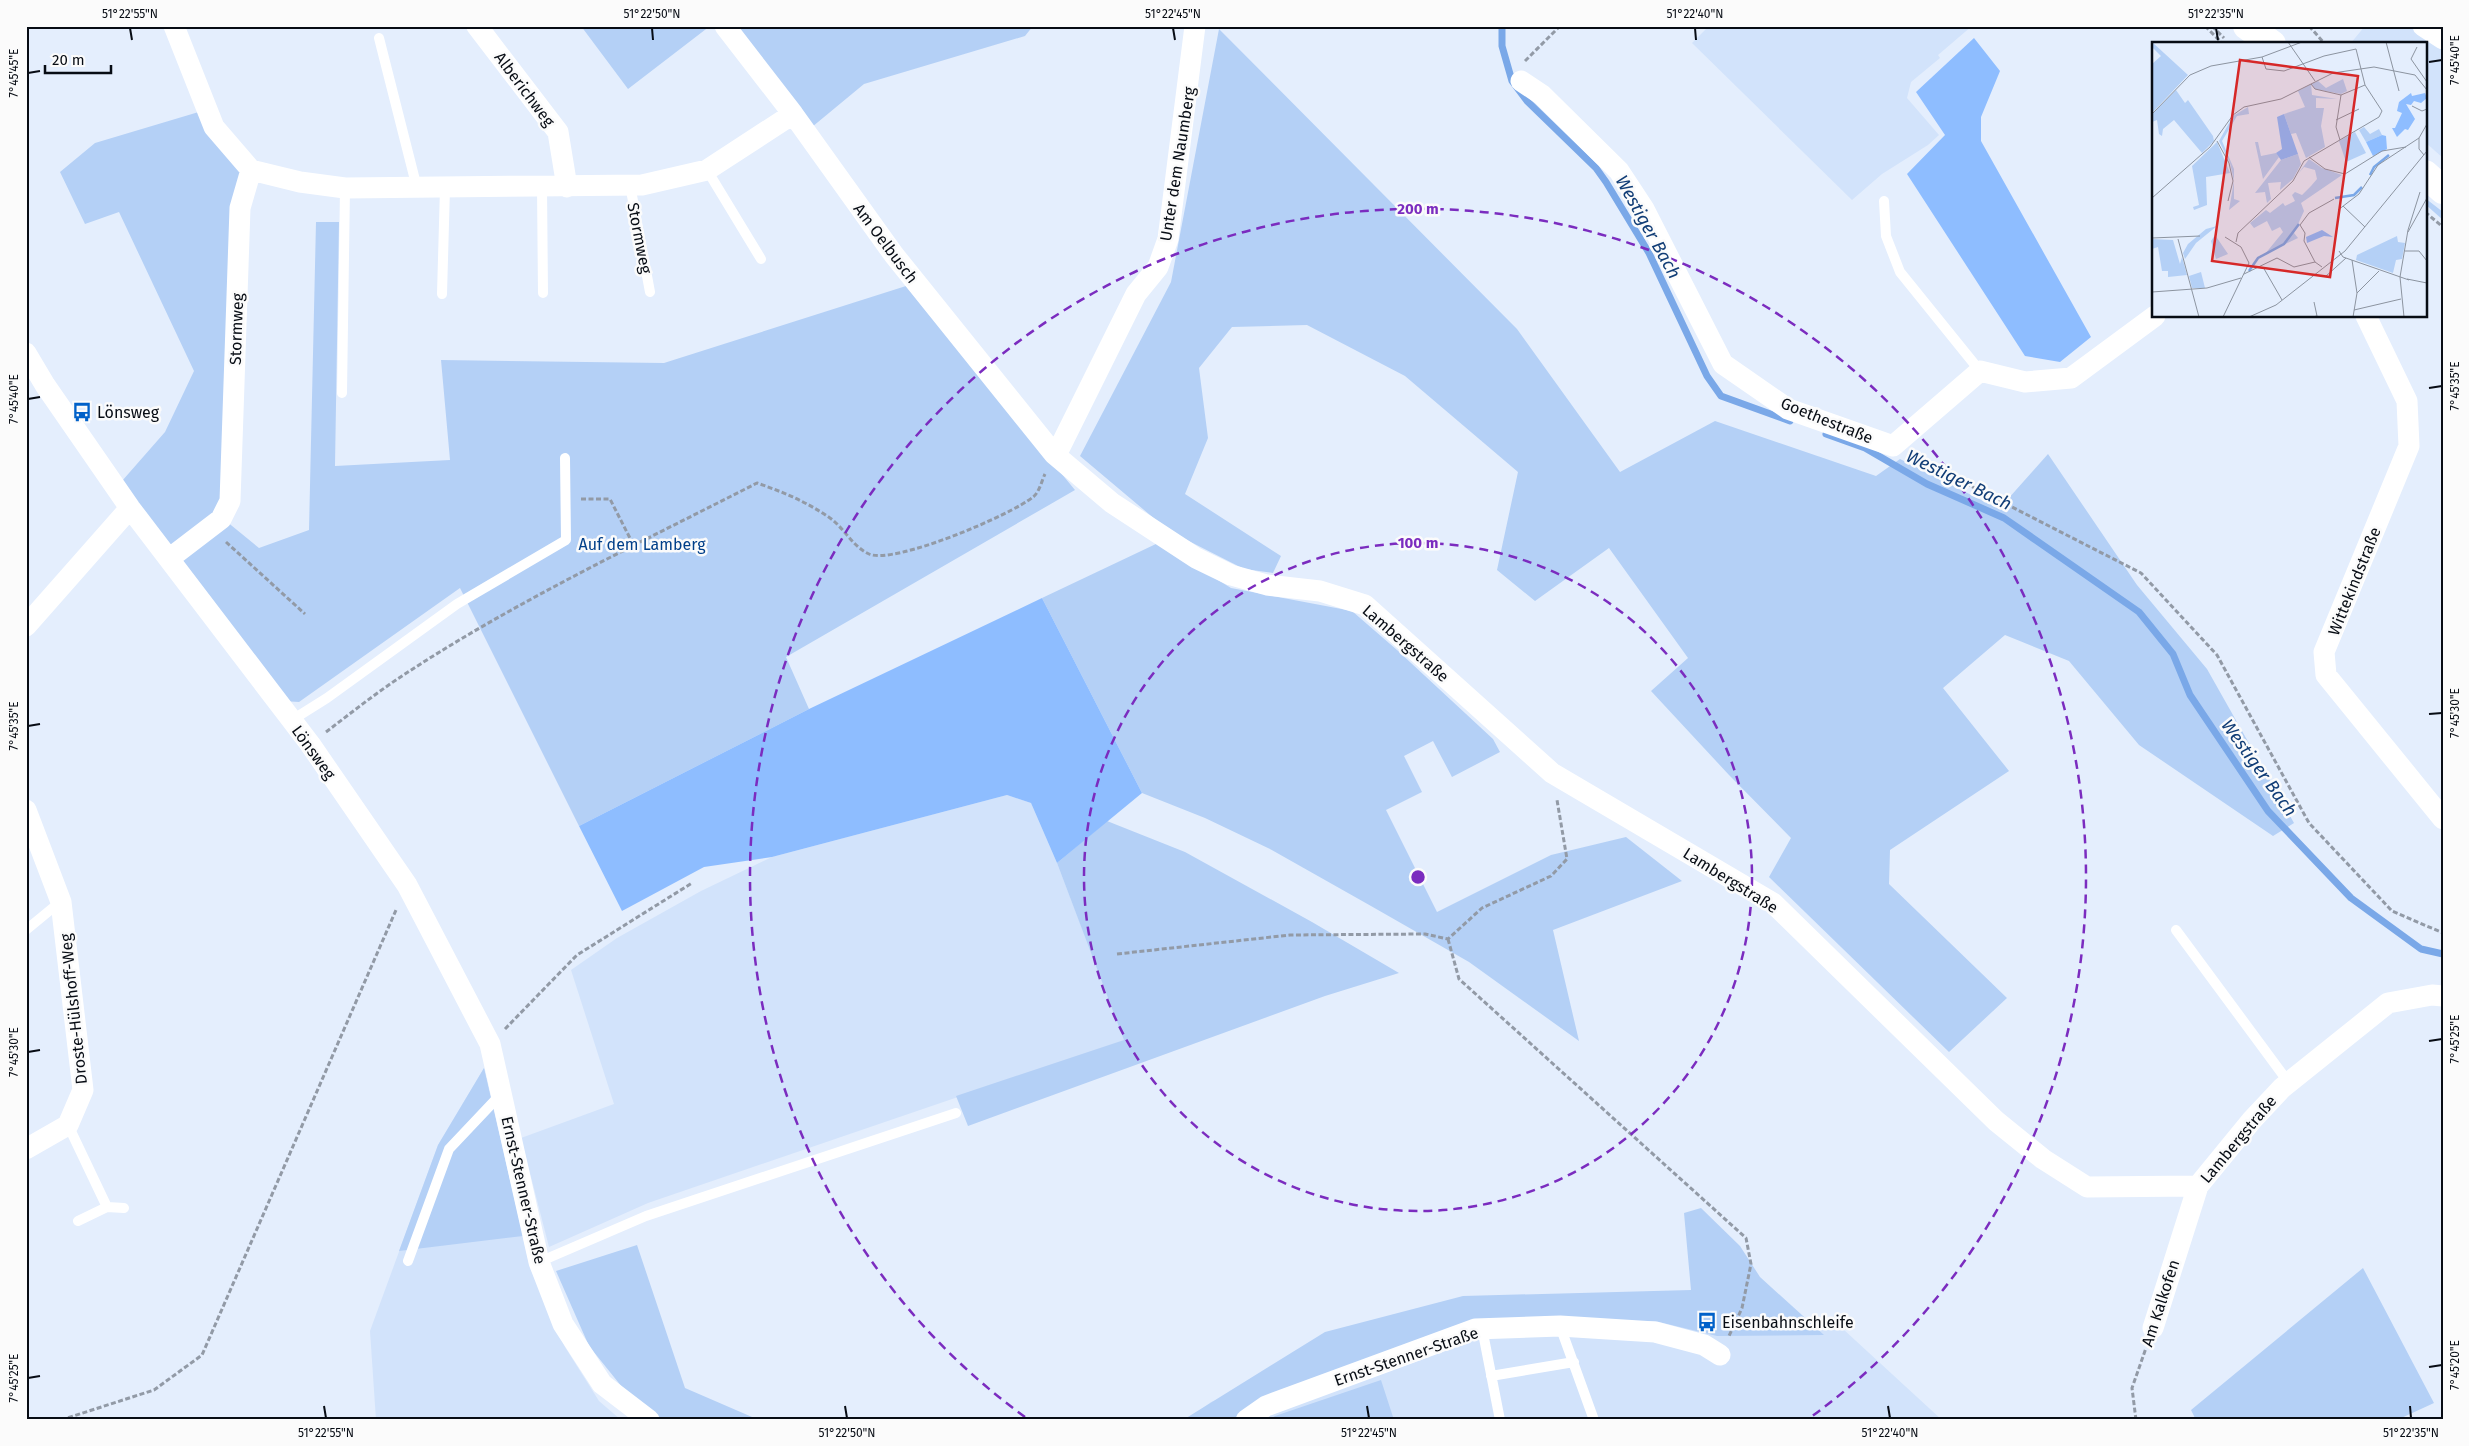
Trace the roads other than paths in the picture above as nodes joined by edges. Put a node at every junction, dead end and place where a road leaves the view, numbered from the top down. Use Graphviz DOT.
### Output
graph roads {
  1 [pos="174,26"];
  2 [pos="477,26"];
  3 [pos="725,26"];
  4 [pos="1195,26"];
  5 [pos="2247,26"];
  6 [pos="2280,26"];
  7 [pos="2423,26"];
  8 [pos="379,38"];
  9 [pos="2443,39"];
  10 [pos="2269,42"];
  11 [pos="2292,42"];
  12 [pos="1521,80"];
  13 [pos="793,114"];
  14 [pos="251,170"];
  15 [pos="707,170"];
  16 [pos="2426,175"];
  17 [pos="630,185"];
  18 [pos="542,187"];
  19 [pos="567,187"];
  20 [pos="345,188"];
  21 [pos="417,188"];
  22 [pos="445,188"];
  23 [pos="2443,190"];
  24 [pos="1884,201"];
  25 [pos="760,259"];
  26 [pos="650,292"];
  27 [pos="543,293"];
  28 [pos="442,294"];
  29 [pos="2152,318"];
  30 [pos="2367,318"];
  31 [pos="26,353"];
  32 [pos="1980,371"];
  33 [pos="342,393"];
  34 [pos="1054,454"];
  35 [pos="565,458"];
  36 [pos="130,508"];
  37 [pos="170,558"];
  38 [pos="26,626"];
  39 [pos="292,720"];
  40 [pos="26,810"];
  41 [pos="2443,819"];
  42 [pos="61,902"];
  43 [pos="26,930"];
  44 [pos="2176,930"];
  45 [pos="2443,996"];
  46 [pos="490,1044"];
  47 [pos="2289,1083"];
  48 [pos="502,1092"];
  49 [pos="956,1113"];
  50 [pos="68,1125"];
  51 [pos="26,1149"];
  52 [pos="2198,1186"];
  53 [pos="107,1207"];
  54 [pos="124,1208"];
  55 [pos="78,1221"];
  56 [pos="408,1261"];
  57 [pos="539,1262"];
  58 [pos="1560,1326"];
  59 [pos="1482,1328"];
  60 [pos="2153,1328"];
  61 [pos="1720,1355"];
  62 [pos="1574,1362"];
  63 [pos="1491,1376"];
  64 [pos="649,1420"];
  65 [pos="1246,1420"];
  66 [pos="1500,1420"];
  67 [pos="1594,1420"];
  1 -- 14 [label="street"];
  2 -- 19 [label="street, Alberichweg"];
  3 -- 13 [label="street, Am Oelbusch"];
  4 -- 34 [label="street, Unter dem Naumberg"];
  5 -- 10 [label="main road"];
  6 -- 11 [label="main road"];
  7 -- 9 [label="street"];
  8 -- 21 [label="lane"];
  12 -- 32 [label="street, Goethestraße"];
  13 -- 15 [label="street, Stormweg"];
  13 -- 34 [label="street, Am Oelbusch"];
  14 -- 20 [label="street, Stormweg"];
  14 -- 37 [label="street, Stormweg"];
  15 -- 17 [label="street, Stormweg"];
  15 -- 25 [label="lane"];
  16 -- 23 [label="main road"];
  17 -- 19 [label="street, Stormweg"];
  17 -- 26 [label="lane, Stormweg"];
  18 -- 19 [label="street, Stormweg"];
  18 -- 22 [label="street, Stormweg"];
  18 -- 27 [label="lane"];
  20 -- 21 [label="street, Stormweg"];
  20 -- 33 [label="lane"];
  21 -- 22 [label="street, Stormweg"];
  22 -- 28 [label="lane"];
  24 -- 32 [label="lane"];
  29 -- 32 [label="street"];
  30 -- 41 [label="street, Wittekindstraße"];
  31 -- 36 [label="street, Lönsweg"];
  34 -- 52 [label="street, Lambergstraße"];
  35 -- 39 [label="lane"];
  36 -- 37 [label="street, Lönsweg"];
  36 -- 38 [label="street"];
  37 -- 39 [label="street, Lönsweg"];
  39 -- 46 [label="street, Lönsweg"];
  40 -- 42 [label="street, Droste-Hülshoff-Weg"];
  42 -- 43 [label="lane, Droste-Hülshoff-Weg"];
  42 -- 50 [label="street, Droste-Hülshoff-Weg"];
  44 -- 47 [label="lane"];
  45 -- 47 [label="street, Lambergstraße"];
  46 -- 48 [label="street, Ernst-Stenner-Straße"];
  47 -- 52 [label="street, Lambergstraße"];
  48 -- 56 [label="lane"];
  48 -- 57 [label="street, Ernst-Stenner-Straße"];
  49 -- 57 [label="lane"];
  50 -- 51 [label="street"];
  50 -- 53 [label="lane"];
  52 -- 60 [label="street, Am Kalkofen"];
  53 -- 54 [label="lane"];
  53 -- 55 [label="lane"];
  57 -- 64 [label="street, Ernst-Stenner-Straße"];
  58 -- 59 [label="street, Ernst-Stenner-Straße"];
  58 -- 61 [label="street, Ernst-Stenner-Straße"];
  58 -- 62 [label="lane"];
  59 -- 63 [label="lane"];
  59 -- 65 [label="street, Ernst-Stenner-Straße"];
  62 -- 63 [label="lane"];
  62 -- 67 [label="lane"];
  63 -- 66 [label="lane"];
}
